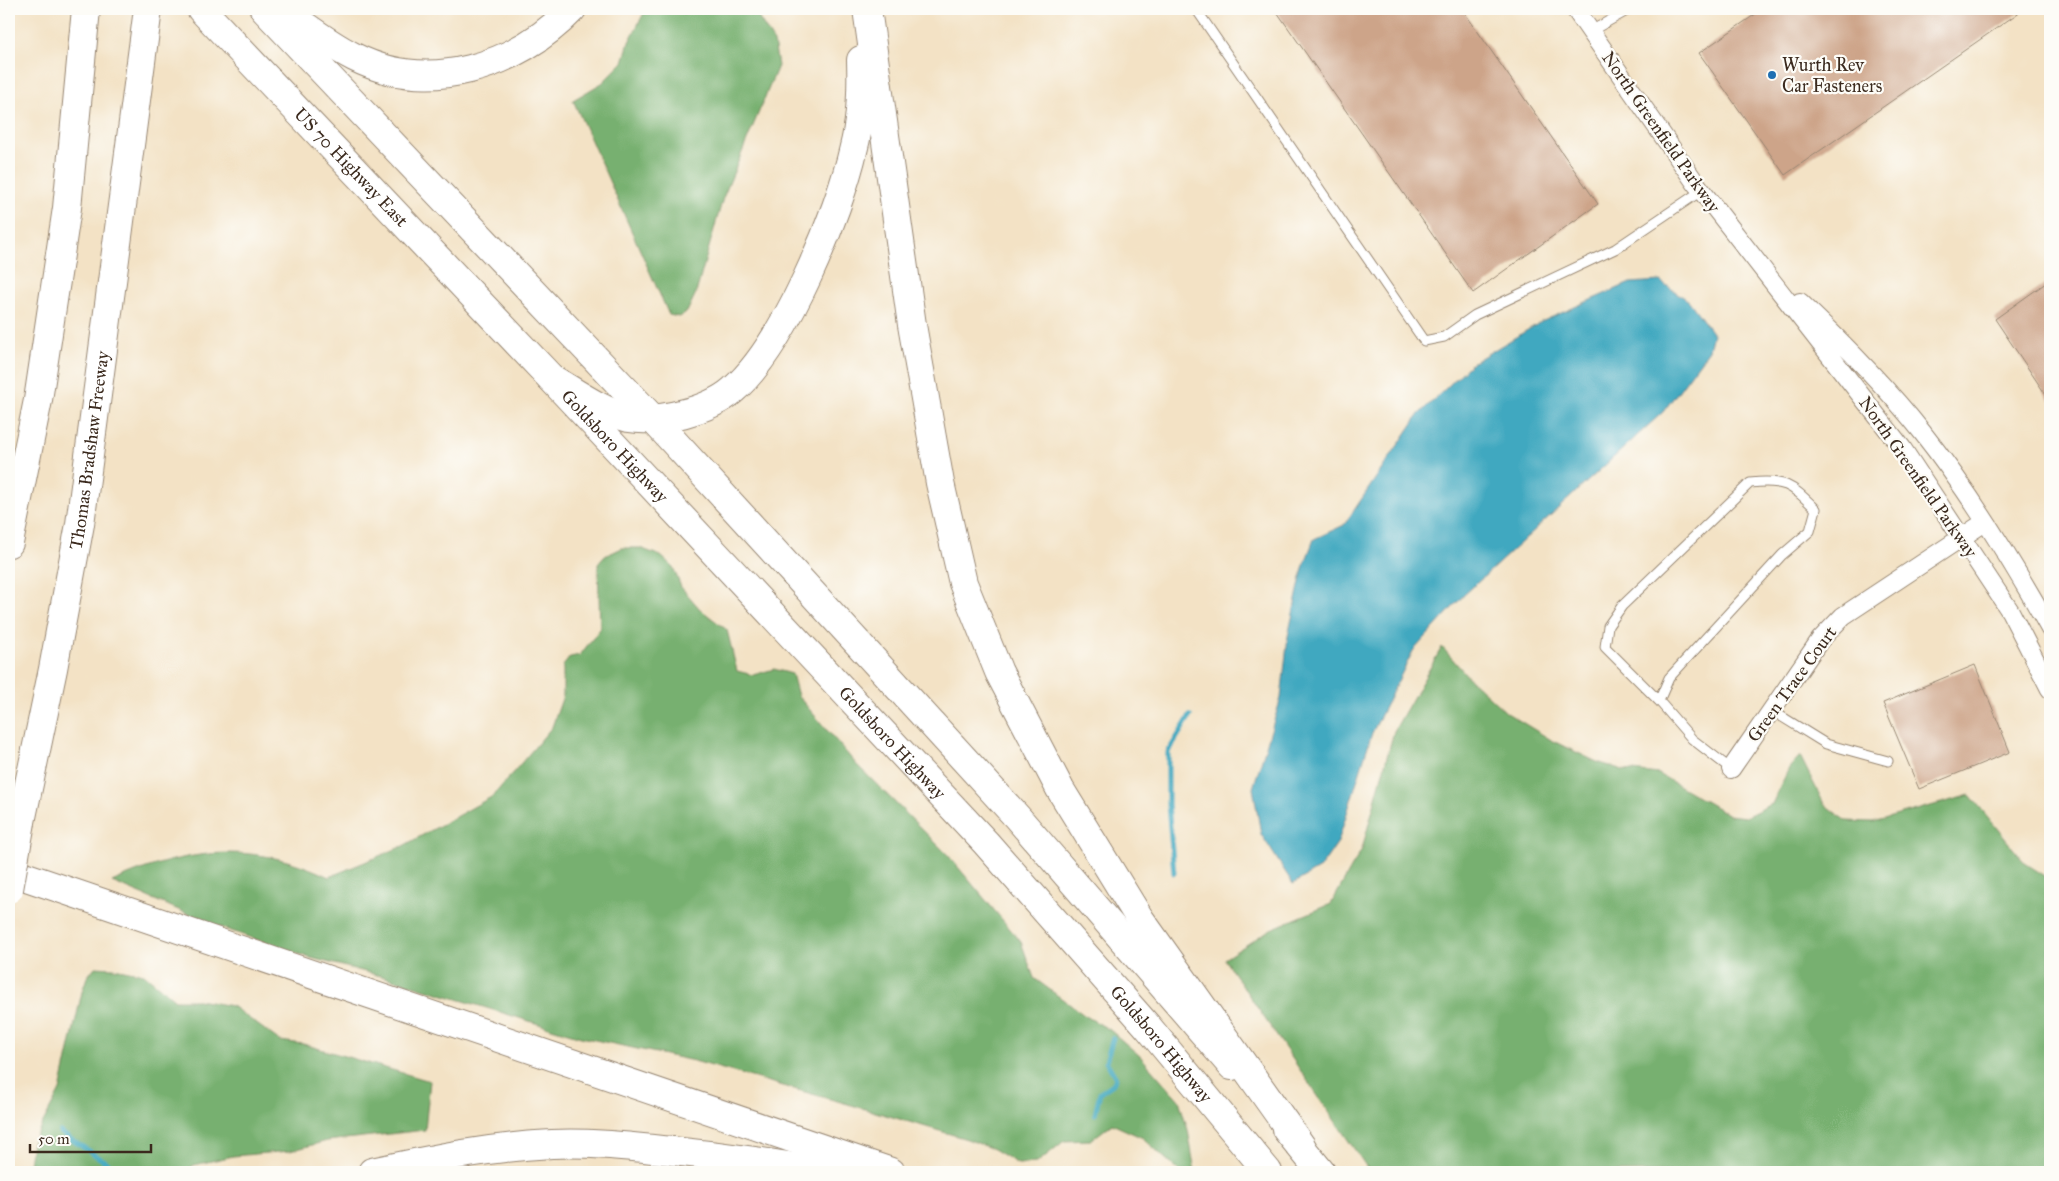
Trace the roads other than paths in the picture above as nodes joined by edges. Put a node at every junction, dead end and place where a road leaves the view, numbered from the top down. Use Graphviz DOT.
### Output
graph roads {
  1 [pos="86,9"];
  2 [pos="148,9"];
  3 [pos="201,9"];
  4 [pos="264,9"];
  5 [pos="281,9"];
  6 [pos="572,9"];
  7 [pos="859,9"];
  8 [pos="866,9"];
  9 [pos="1196,9"];
  10 [pos="1575,9"];
  11 [pos="1630,9"];
  12 [pos="1591,31"];
  13 [pos="1701,191"];
  14 [pos="1749,253"];
  15 [pos="551,378"];
  16 [pos="652,418"];
  17 [pos="1985,522"];
  18 [pos="1961,537"];
  19 [pos="9,543"];
  20 [pos="2050,629"];
  21 [pos="2050,689"];
  22 [pos="1659,701"];
  23 [pos="1772,710"];
  24 [pos="1888,761"];
  25 [pos="1731,769"];
  26 [pos="9,871"];
  27 [pos="9,889"];
  28 [pos="1302,1147"];
  29 [pos="372,1172"];
  30 [pos="823,1172"];
  31 [pos="891,1172"];
  32 [pos="1268,1172"];
  33 [pos="1321,1172"];
  1 -- 19 [label="main road"];
  2 -- 27 [label="main road, Thomas Bradshaw Freeway, bridge"];
  3 -- 15 [label="main road, Goldsboro Highway"];
  4 -- 16 [label="main road"];
  5 -- 6 [label="main road"];
  7 -- 16 [label="main road"];
  8 -- 28 [label="main road"];
  9 -- 13 [label="lane"];
  10 -- 12 [label="street, North Greenfield Parkway"];
  11 -- 12 [label="lane"];
  12 -- 13 [label="street, North Greenfield Parkway"];
  13 -- 14 [label="street, North Greenfield Parkway"];
  14 -- 17 [label="street, North Greenfield Parkway"];
  14 -- 18 [label="street, North Greenfield Parkway"];
  15 -- 16 [label="main road"];
  15 -- 32 [label="main road, Goldsboro Highway"];
  16 -- 28 [label="main road"];
  17 -- 18 [label="street, Green Trace Court"];
  17 -- 20 [label="street, North Greenfield Parkway"];
  18 -- 21 [label="street, North Greenfield Parkway"];
  18 -- 23 [label="street, Green Trace Court"];
  22 -- 22 [label="lane"];
  22 -- 25 [label="lane"];
  23 -- 24 [label="lane"];
  23 -- 25 [label="street, Green Trace Court"];
  26 -- 31 [label="main road"];
  28 -- 33 [label="main road"];
  29 -- 30 [label="main road"];
}
